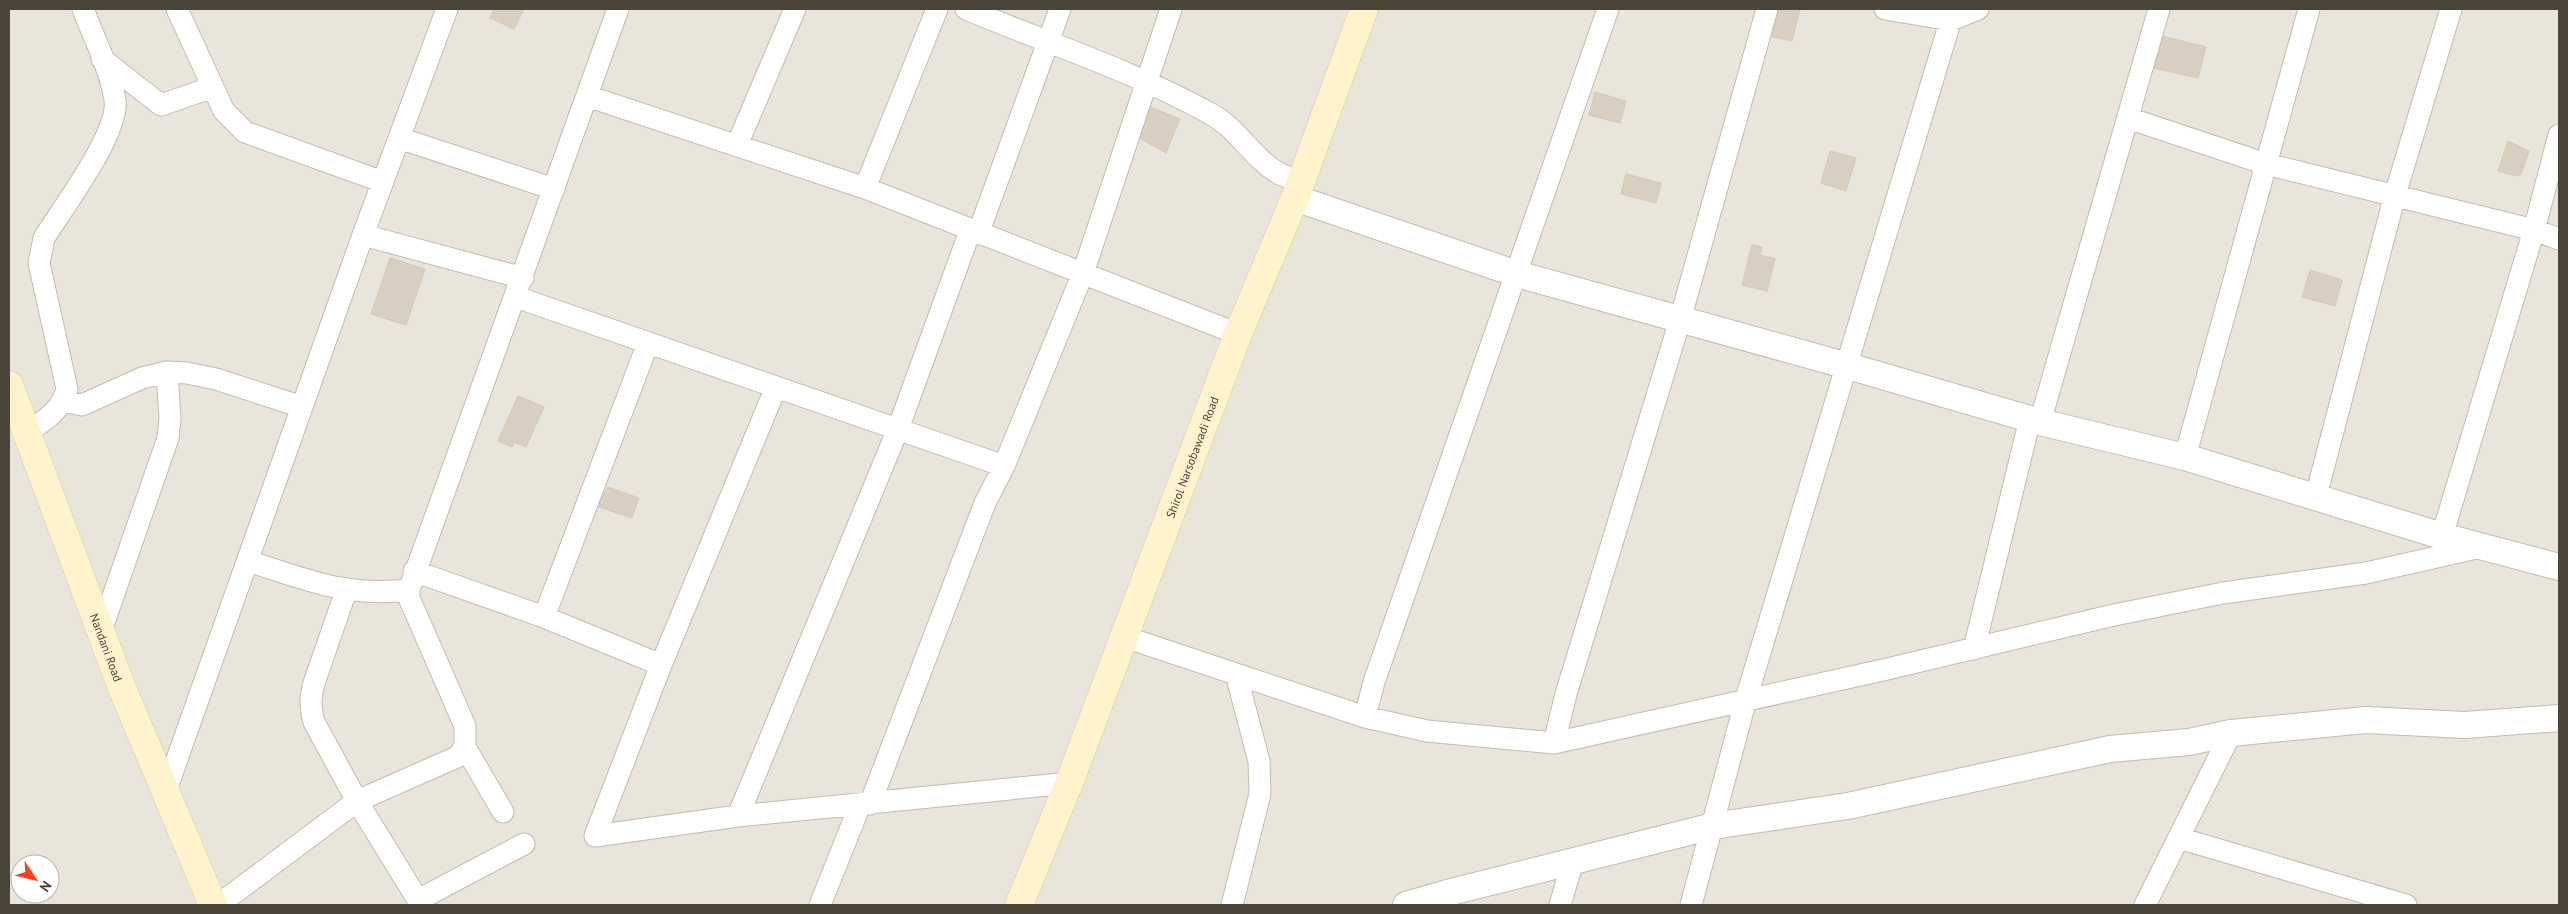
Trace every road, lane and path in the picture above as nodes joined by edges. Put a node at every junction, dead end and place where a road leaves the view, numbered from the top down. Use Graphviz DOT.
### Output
graph roads {
  1 [pos="83,9"];
  2 [pos="177,9"];
  3 [pos="447,9"];
  4 [pos="618,9"];
  5 [pos="795,9"];
  6 [pos="938,9"];
  7 [pos="966,9"];
  8 [pos="1060,9"];
  9 [pos="1171,9"];
  10 [pos="1364,9"];
  11 [pos="1608,9"];
  12 [pos="1767,9"];
  13 [pos="1886,9"];
  14 [pos="1978,9"];
  15 [pos="2159,9"];
  16 [pos="2309,9"];
  17 [pos="2451,9"];
  18 [pos="1952,14"];
  19 [pos="1047,43"];
  20 [pos="102,58"];
  21 [pos="1146,82"];
  22 [pos="213,87"];
  23 [pos="587,96"];
  24 [pos="2128,118"];
  25 [pos="2559,135"];
  26 [pos="399,138"];
  27 [pos="737,144"];
  28 [pos="2266,164"];
  29 [pos="383,182"];
  30 [pos="865,188"];
  31 [pos="554,189"];
  32 [pos="1298,190"];
  33 [pos="2395,196"];
  34 [pos="2534,230"];
  35 [pos="974,233"];
  36 [pos="363,235"];
  37 [pos="2559,239"];
  38 [pos="1083,273"];
  39 [pos="1517,274"];
  40 [pos="519,287"];
  41 [pos="1680,320"];
  42 [pos="1238,334"];
  43 [pos="648,342"];
  44 [pos="1848,366"];
  45 [pos="167,372"];
  46 [pos="9,385"];
  47 [pos="776,387"];
  48 [pos="64,401"];
  49 [pos="302,407"];
  50 [pos="2035,421"];
  51 [pos="898,429"];
  52 [pos="27,433"];
  53 [pos="2185,457"];
  54 [pos="1004,466"];
  55 [pos="2316,496"];
  56 [pos="2442,536"];
  57 [pos="2481,546"];
  58 [pos="248,561"];
  59 [pos="2559,567"];
  60 [pos="411,581"];
  61 [pos="346,590"];
  62 [pos="544,617"];
  63 [pos="101,631"];
  64 [pos="1125,637"];
  65 [pos="1974,649"];
  66 [pos="661,665"];
  67 [pos="1236,674"];
  68 [pos="1746,699"];
  69 [pos="1365,718"];
  70 [pos="2559,718"];
  71 [pos="2231,733"];
  72 [pos="1554,742"];
  73 [pos="465,747"];
  74 [pos="1069,784"];
  75 [pos="165,793"];
  76 [pos="357,800"];
  77 [pos="865,804"];
  78 [pos="503,812"];
  79 [pos="738,816"];
  80 [pos="1713,826"];
  81 [pos="2179,838"];
  82 [pos="524,844"];
  83 [pos="1573,861"];
  84 [pos="420,902"];
  85 [pos="213,905"];
  86 [pos="218,905"];
  87 [pos="820,905"];
  88 [pos="1019,905"];
  89 [pos="1232,905"];
  90 [pos="1406,905"];
  91 [pos="1560,905"];
  92 [pos="1691,905"];
  93 [pos="2145,905"];
  94 [pos="2406,905"];
  1 -- 20 [label="street"];
  2 -- 22 [label="street"];
  3 -- 26 [label="street"];
  4 -- 23 [label="street"];
  5 -- 27 [label="street"];
  6 -- 30 [label="street"];
  7 -- 19 [label="street"];
  8 -- 19 [label="street"];
  9 -- 21 [label="street"];
  10 -- 32 [label="main road, Shirol Narsobawadi Road"];
  11 -- 39 [label="street"];
  12 -- 41 [label="street"];
  13 -- 18 [label="street"];
  14 -- 18 [label="street"];
  15 -- 24 [label="street"];
  16 -- 28 [label="street"];
  17 -- 33 [label="street"];
  18 -- 44 [label="street"];
  19 -- 21 [label="street"];
  19 -- 35 [label="street"];
  20 -- 22 [label="street"];
  20 -- 48 [label="street"];
  21 -- 32 [label="street"];
  21 -- 38 [label="street"];
  22 -- 29 [label="street"];
  23 -- 27 [label="street"];
  23 -- 31 [label="street"];
  24 -- 28 [label="street"];
  24 -- 50 [label="street"];
  25 -- 34 [label="street"];
  26 -- 29 [label="street"];
  26 -- 31 [label="street"];
  27 -- 30 [label="street"];
  28 -- 33 [label="street"];
  28 -- 53 [label="street"];
  29 -- 36 [label="street"];
  30 -- 35 [label="street"];
  31 -- 40 [label="street"];
  32 -- 39 [label="street"];
  32 -- 42 [label="main road, Shirol Narsobawadi Road"];
  33 -- 34 [label="street"];
  33 -- 55 [label="street"];
  34 -- 37 [label="street"];
  34 -- 56 [label="street"];
  35 -- 38 [label="street"];
  35 -- 51 [label="street"];
  36 -- 40 [label="street"];
  36 -- 49 [label="street"];
  38 -- 42 [label="street"];
  38 -- 54 [label="street"];
  39 -- 41 [label="street"];
  39 -- 69 [label="street"];
  40 -- 43 [label="street"];
  40 -- 60 [label="street"];
  41 -- 44 [label="street"];
  41 -- 72 [label="street"];
  42 -- 64 [label="main road, Shirol Narsobawadi Road"];
  43 -- 47 [label="street"];
  43 -- 62 [label="street"];
  44 -- 50 [label="street"];
  44 -- 68 [label="street"];
  45 -- 48 [label="street"];
  45 -- 49 [label="street"];
  45 -- 63 [label="street"];
  46 -- 52 [label="main road, Nandani Road"];
  47 -- 51 [label="street"];
  47 -- 66 [label="street"];
  48 -- 52 [label="street"];
  49 -- 58 [label="street"];
  50 -- 53 [label="street"];
  50 -- 65 [label="street"];
  51 -- 54 [label="street"];
  51 -- 79 [label="street"];
  52 -- 63 [label="main road, Nandani Road"];
  53 -- 55 [label="street"];
  54 -- 77 [label="street"];
  55 -- 56 [label="street"];
  56 -- 57 [label="street"];
  57 -- 59 [label="street"];
  57 -- 65 [label="street"];
  58 -- 61 [label="street"];
  58 -- 75 [label="street"];
  60 -- 61 [label="street"];
  60 -- 62 [label="street"];
  60 -- 73 [label="street"];
  61 -- 76 [label="street"];
  62 -- 66 [label="street"];
  63 -- 75 [label="main road, Nandani Road"];
  64 -- 67 [label="street"];
  64 -- 74 [label="main road, Shirol Narsobawadi Road"];
  65 -- 68 [label="street"];
  66 -- 79 [label="street"];
  67 -- 69 [label="street"];
  67 -- 89 [label="street"];
  68 -- 72 [label="street"];
  68 -- 80 [label="street"];
  69 -- 72 [label="street"];
  70 -- 71 [label="street"];
  71 -- 80 [label="street"];
  71 -- 81 [label="street"];
  73 -- 76 [label="street"];
  73 -- 78 [label="street"];
  74 -- 77 [label="street"];
  74 -- 88 [label="main road, Shirol Narsobawadi Road"];
  75 -- 85 [label="main road, Nandani Road"];
  76 -- 84 [label="street"];
  76 -- 86 [label="street"];
  77 -- 79 [label="street"];
  77 -- 87 [label="street"];
  80 -- 83 [label="street"];
  80 -- 92 [label="street"];
  81 -- 93 [label="street"];
  81 -- 94 [label="street"];
  82 -- 84 [label="street"];
  83 -- 90 [label="street"];
  83 -- 91 [label="street"];
}
